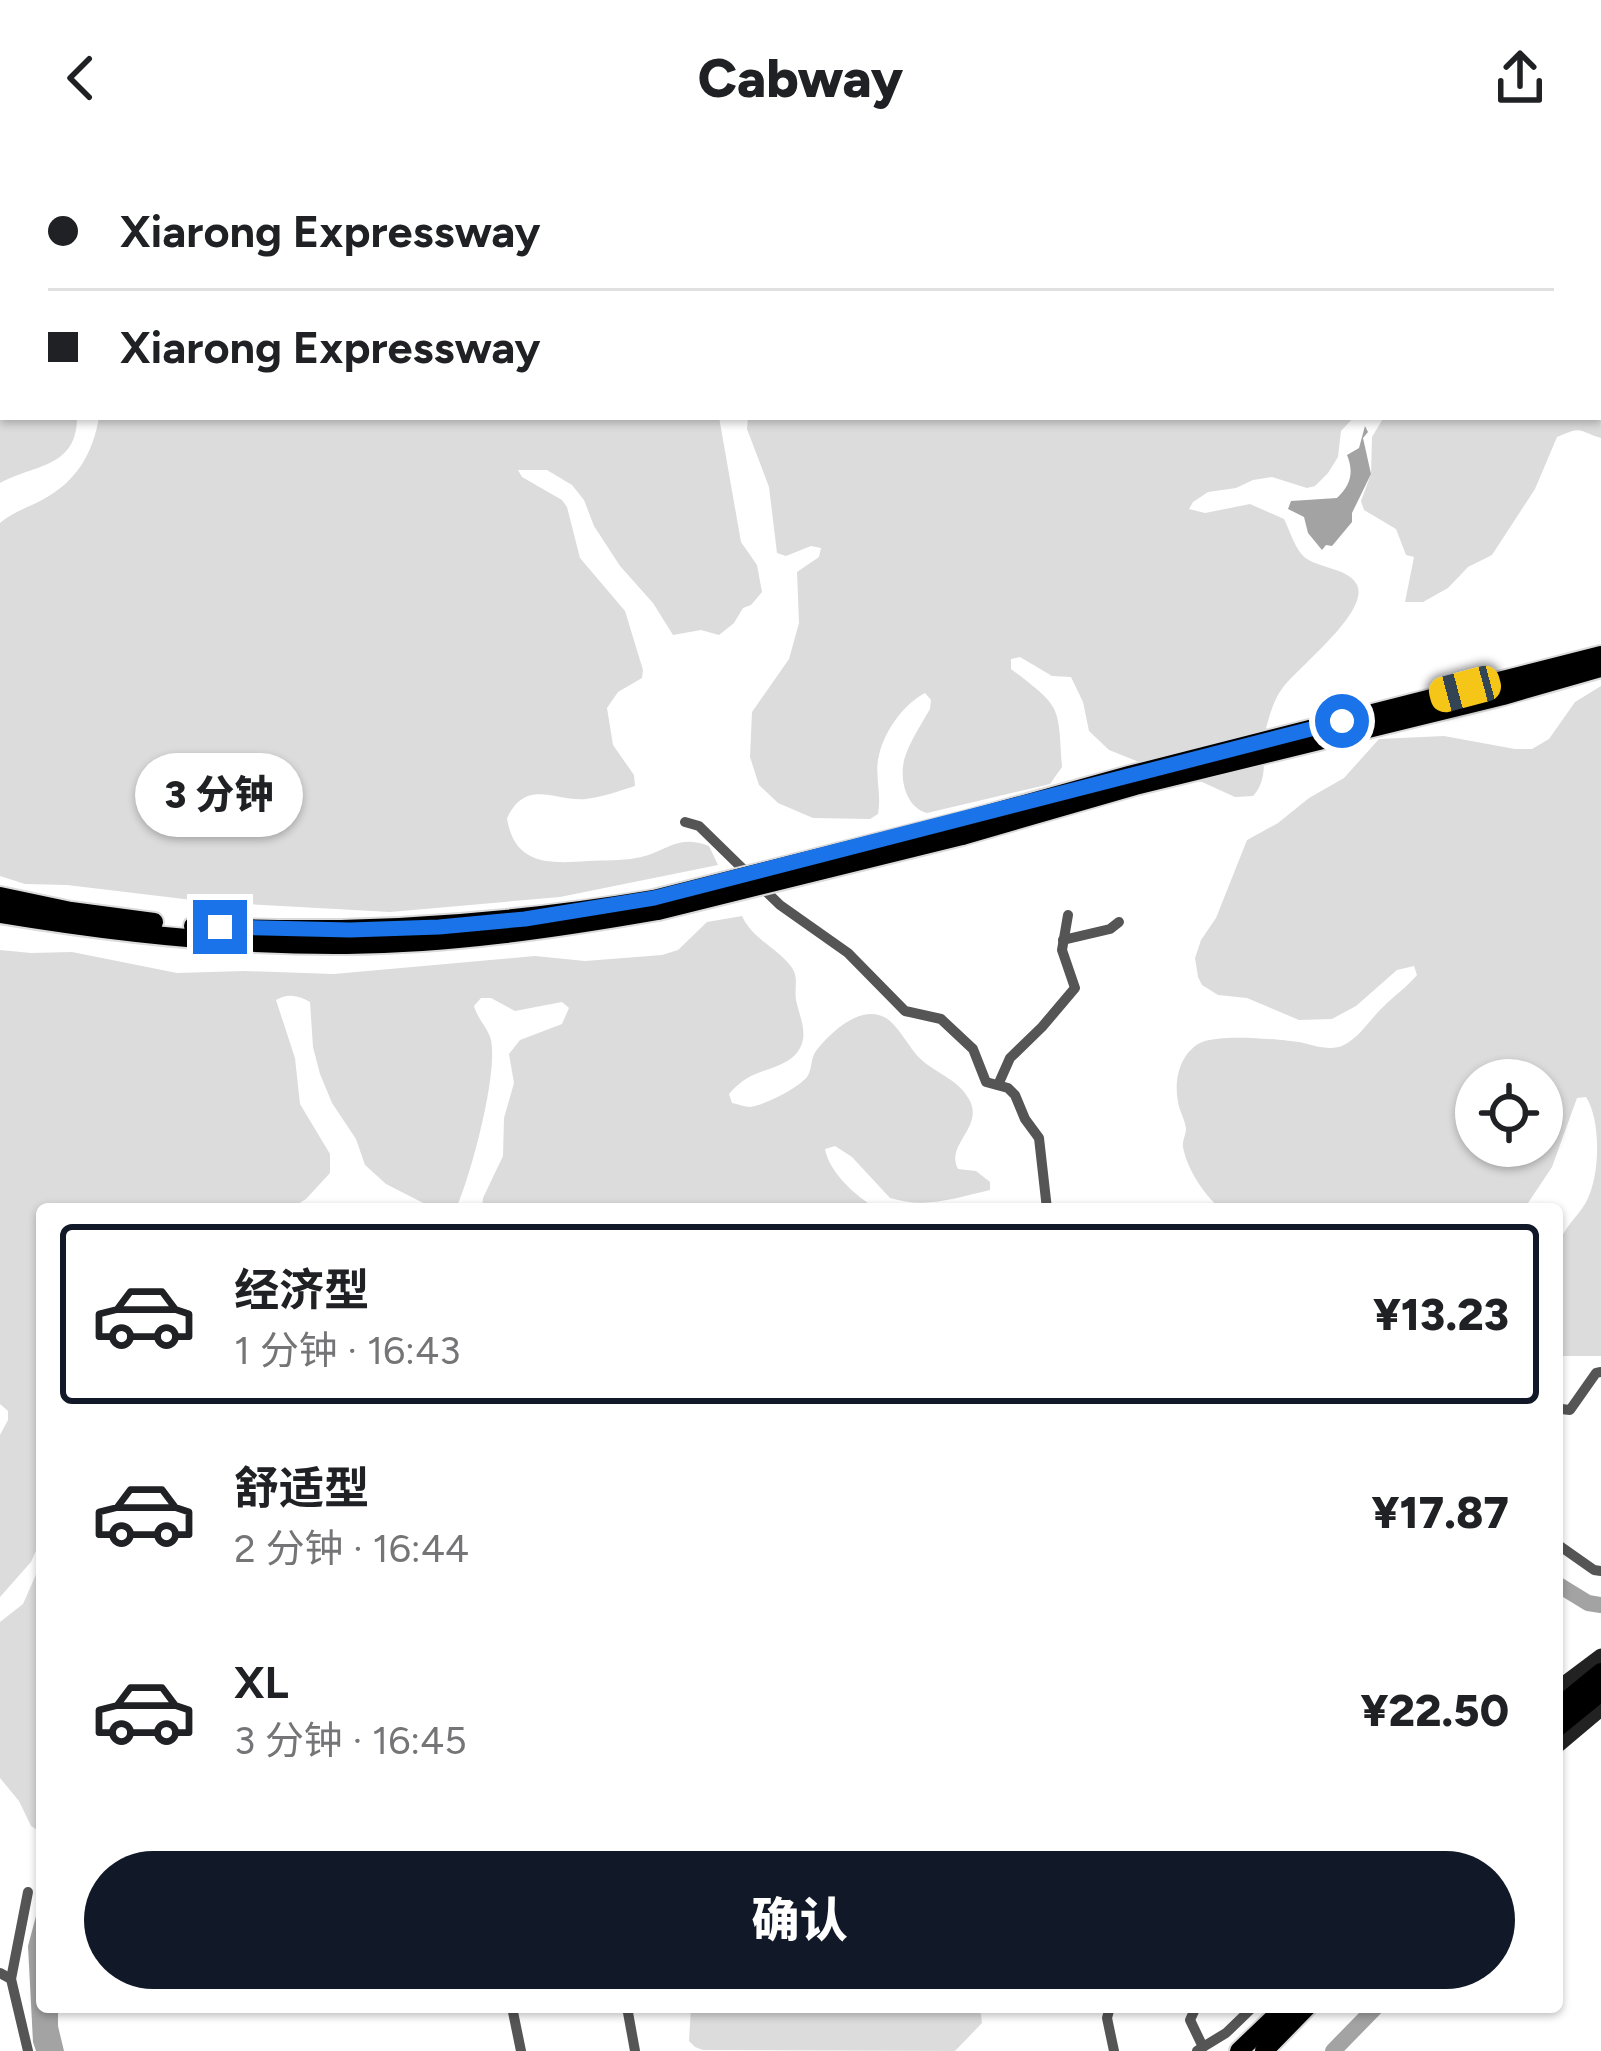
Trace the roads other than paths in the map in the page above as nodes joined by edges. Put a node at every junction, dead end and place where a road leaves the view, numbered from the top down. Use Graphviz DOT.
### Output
graph roads {
  1 [pos="1601,655"];
  2 [pos="1601,668"];
  3 [pos="1430,706"];
  4 [pos="685,822"];
  5 [pos="0,896"];
  6 [pos="656,905"];
  7 [pos="0,914"];
  8 [pos="1068,915"];
  9 [pos="1119,922"];
  10 [pos="1064,940"];
  11 [pos="998,1085"];
  12 [pos="1046,1203"];
  13 [pos="1601,1372"];
  14 [pos="1563,1408"];
  15 [pos="1563,1548"];
  16 [pos="1601,1570"];
  17 [pos="1601,1656"];
  18 [pos="1601,1672"];
  19 [pos="1563,1684"];
  20 [pos="1601,1692"];
  21 [pos="1563,1703"];
  22 [pos="1601,1709"];
  23 [pos="1563,1723"];
  24 [pos="1563,1741"];
  25 [pos="28,1892"];
  26 [pos="6,1976"];
  27 [pos="513,2013"];
  28 [pos="628,2013"];
  29 [pos="1108,2013"];
  30 [pos="1193,2013"];
  31 [pos="1247,2013"];
  32 [pos="1279,2013"];
  33 [pos="1301,2013"];
  34 [pos="1200,2049"];
  35 [pos="28,2051"];
  36 [pos="520,2051"];
  37 [pos="635,2051"];
  38 [pos="1114,2051"];
  39 [pos="1239,2051"];
  40 [pos="1264,2051"];
  1 -- 3 [label="highway"];
  2 -- 3 [label="highway"];
  3 -- 6 [label="highway, bridge"];
  4 -- 11 [label="street"];
  5 -- 6 [label="highway"];
  6 -- 7 [label="highway"];
  8 -- 10 [label="street"];
  9 -- 10 [label="street"];
  10 -- 11 [label="street"];
  11 -- 12 [label="street"];
  13 -- 14 [label="street"];
  15 -- 16 [label="street"];
  17 -- 19 [label="street"];
  18 -- 21 [label="highway"];
  20 -- 23 [label="highway"];
  22 -- 24 [label="street"];
  25 -- 26 [label="street"];
  26 -- 35 [label="street"];
  27 -- 36 [label="street"];
  28 -- 37 [label="street"];
  29 -- 38 [label="street"];
  30 -- 34 [label="street"];
  31 -- 34 [label="street"];
  32 -- 39 [label="highway"];
  33 -- 40 [label="highway"];
}
